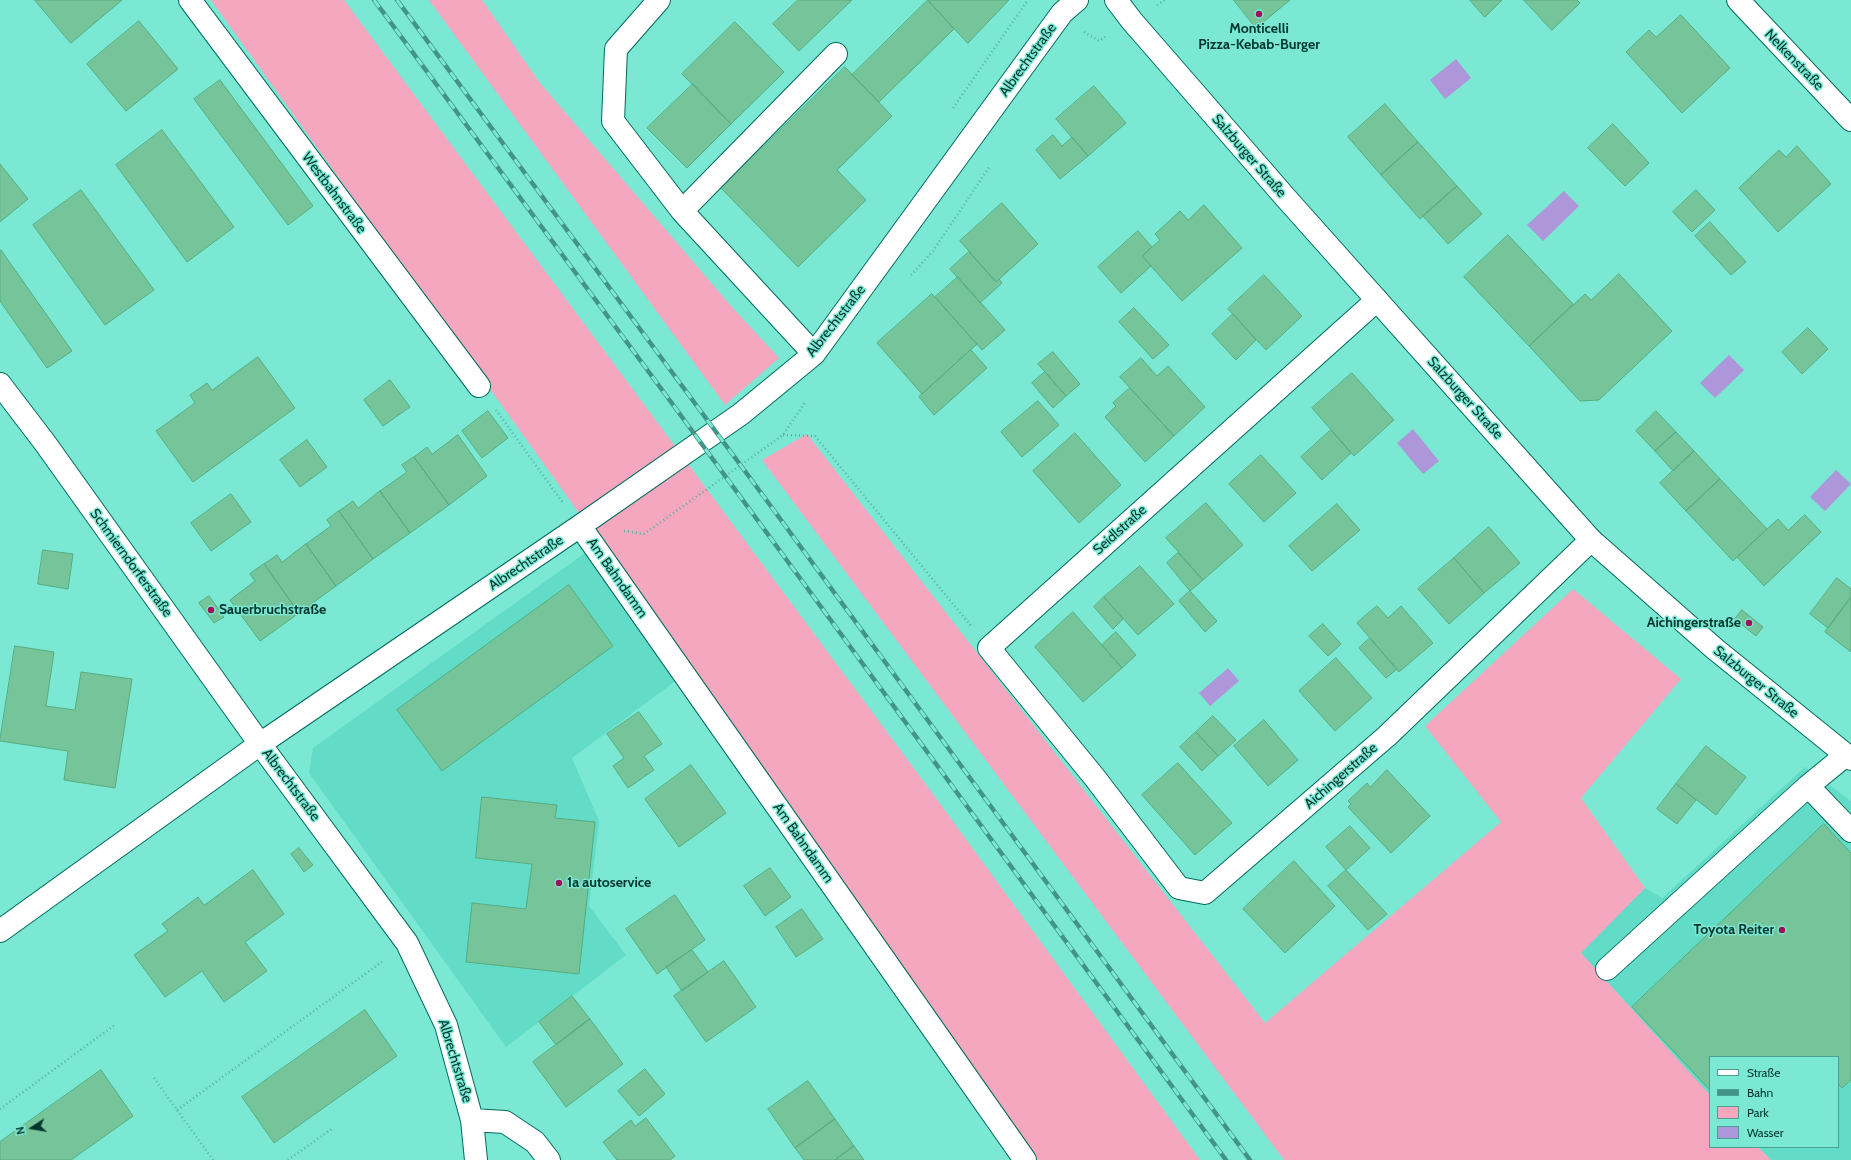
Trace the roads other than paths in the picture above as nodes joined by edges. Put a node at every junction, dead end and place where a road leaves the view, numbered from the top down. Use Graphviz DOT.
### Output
graph roads {
  1 [pos="190,0"];
  2 [pos="659,0"];
  3 [pos="1077,0"];
  4 [pos="1116,0"];
  5 [pos="1738,0"];
  6 [pos="836,54"];
  7 [pos="1851,120"];
  8 [pos="682,212"];
  9 [pos="1376,300"];
  10 [pos="814,354"];
  11 [pos="0,384"];
  12 [pos="479,386"];
  13 [pos="580,526"];
  14 [pos="1591,540"];
  15 [pos="260,744"];
  16 [pos="1849,757"];
  17 [pos="1095,778"];
  18 [pos="1808,786"];
  19 [pos="1851,830"];
  20 [pos="0,931"];
  21 [pos="1606,969"];
  22 [pos="472,1120"];
  23 [pos="476,1160"];
  24 [pos="549,1160"];
  25 [pos="1025,1160"];
  1 -- 12 [label="street, Westbahnstraße"];
  2 -- 8 [label="street"];
  3 -- 10 [label="street, Albrechtstraße"];
  4 -- 9 [label="street, Salzburger Straße"];
  5 -- 7 [label="street, Nelkenstraße"];
  6 -- 8 [label="street"];
  8 -- 10 [label="street"];
  9 -- 14 [label="street, Salzburger Straße"];
  9 -- 17 [label="street, Seidlstraße"];
  10 -- 13 [label="street, Albrechtstraße"];
  11 -- 15 [label="street, Schmierndorferstraße"];
  13 -- 15 [label="street, Albrechtstraße"];
  13 -- 25 [label="street, Am Bahndamm"];
  14 -- 16 [label="street, Salzburger Straße"];
  14 -- 17 [label="street, Aichingerstraße"];
  15 -- 20 [label="street"];
  15 -- 22 [label="street, Albrechtstraße"];
  16 -- 18 [label="street"];
  18 -- 19 [label="street"];
  18 -- 21 [label="street"];
  22 -- 23 [label="street, Albrechtstraße"];
  22 -- 24 [label="street"];
}
